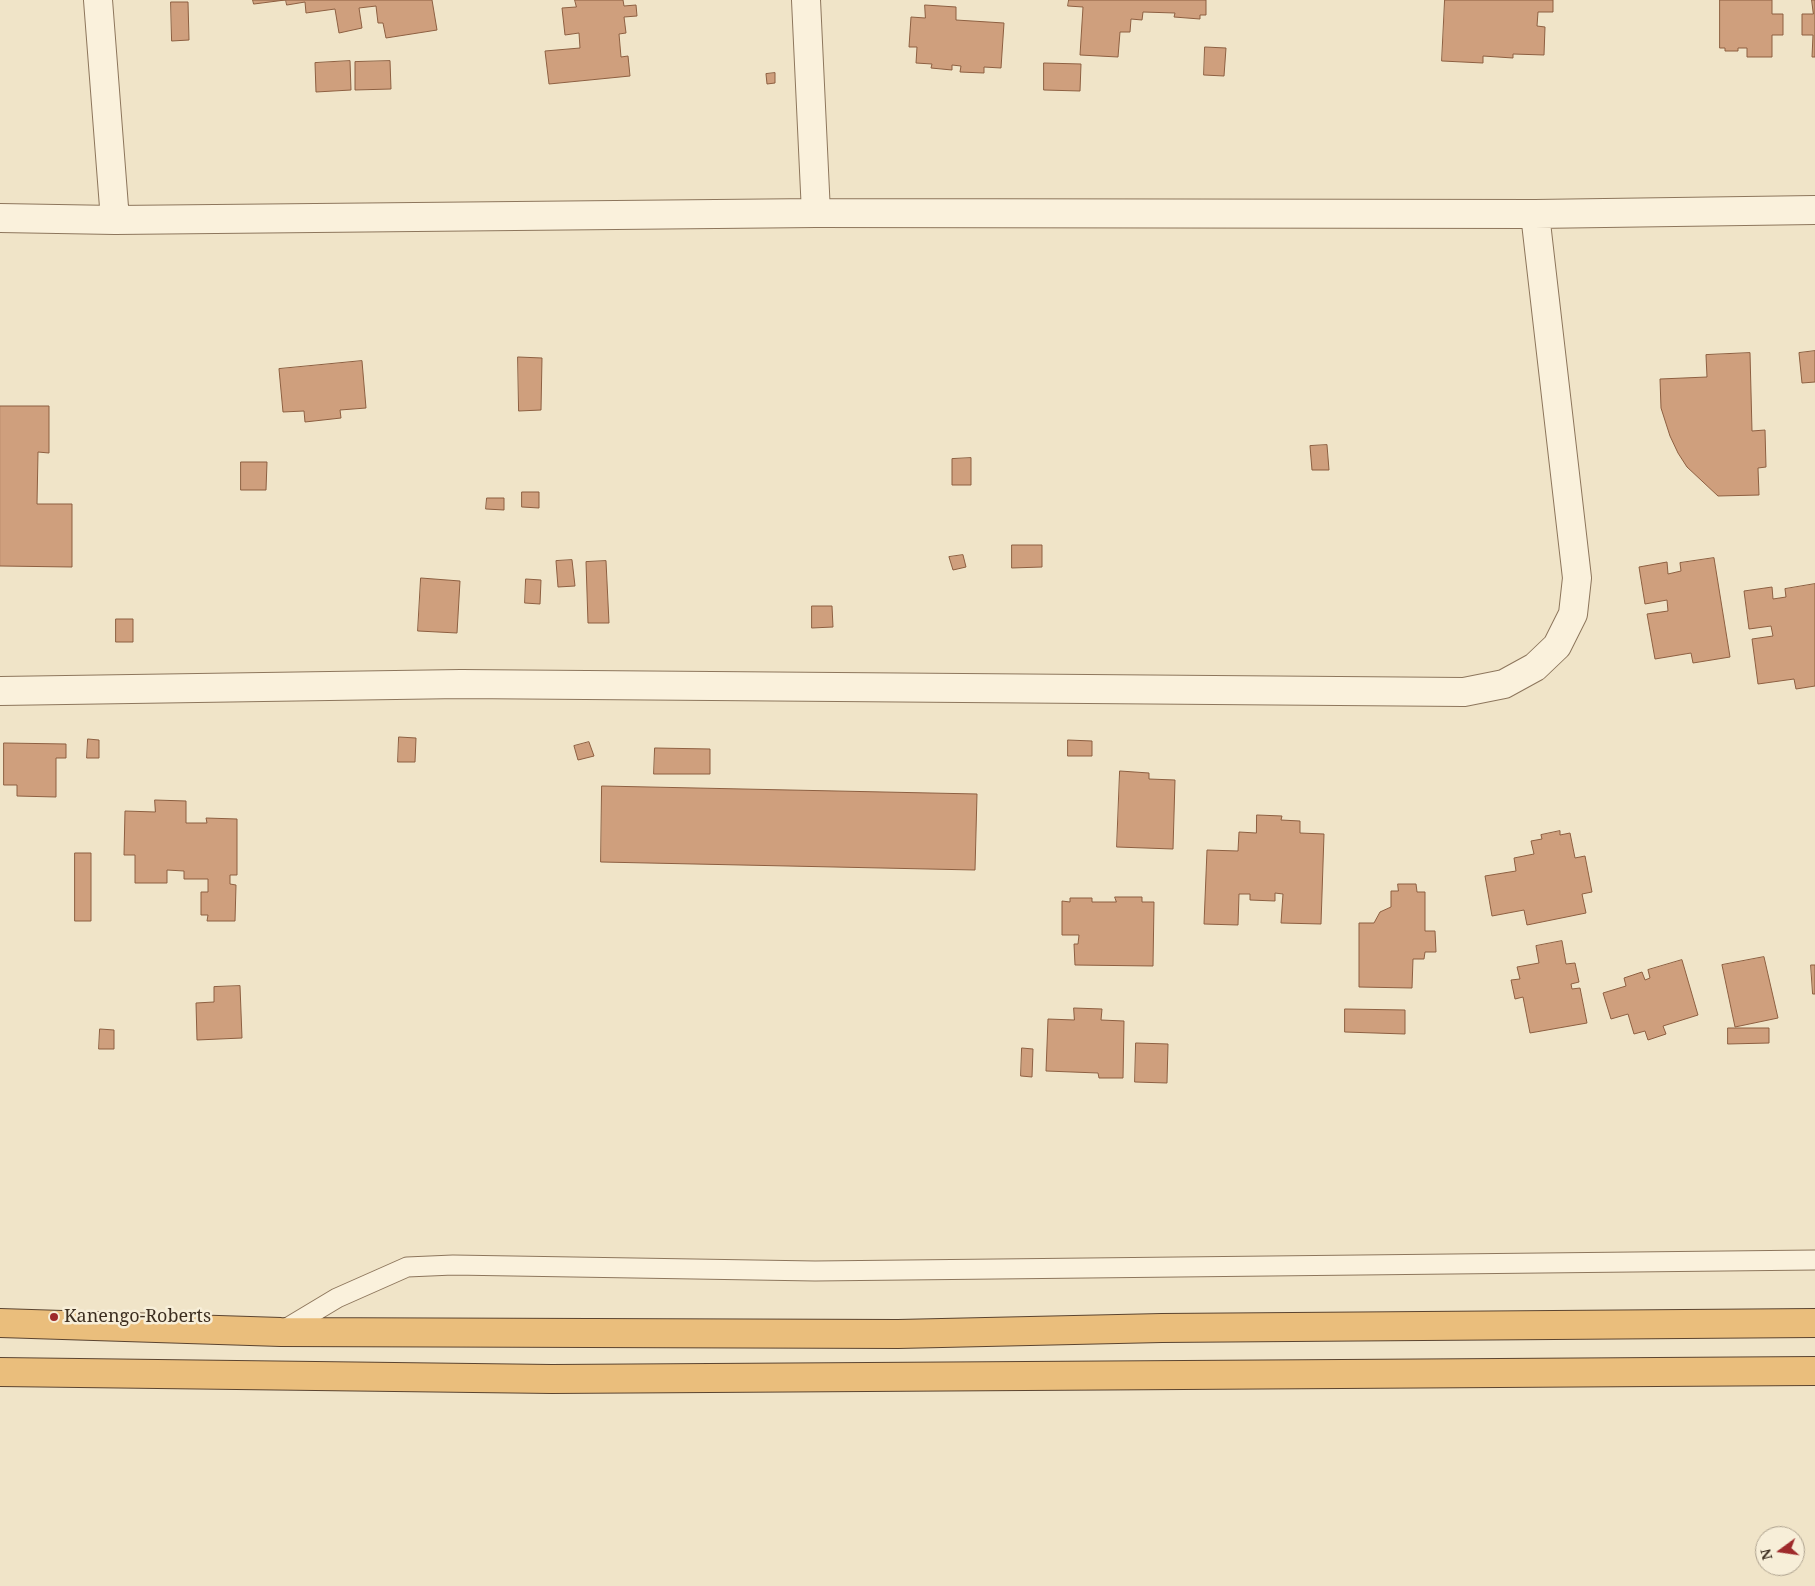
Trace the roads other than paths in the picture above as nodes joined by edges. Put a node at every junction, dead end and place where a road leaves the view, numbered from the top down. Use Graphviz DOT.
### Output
graph roads {
  1 [pos="98,0"];
  2 [pos="806,0"];
  3 [pos="1815,210"];
  4 [pos="816,213"];
  5 [pos="1535,214"];
  6 [pos="0,218"];
  7 [pos="115,220"];
  8 [pos="0,691"];
  9 [pos="1815,1260"];
  10 [pos="0,1323"];
  11 [pos="1815,1323"];
  12 [pos="280,1332"];
  13 [pos="1815,1371"];
  14 [pos="0,1372"];
  1 -- 7 [label="street"];
  2 -- 4 [label="street"];
  3 -- 5 [label="street"];
  4 -- 5 [label="street"];
  4 -- 7 [label="street"];
  5 -- 8 [label="street"];
  6 -- 7 [label="street"];
  9 -- 12 [label="lane"];
  10 -- 12 [label="highway"];
  11 -- 12 [label="highway"];
  13 -- 14 [label="highway"];
}
